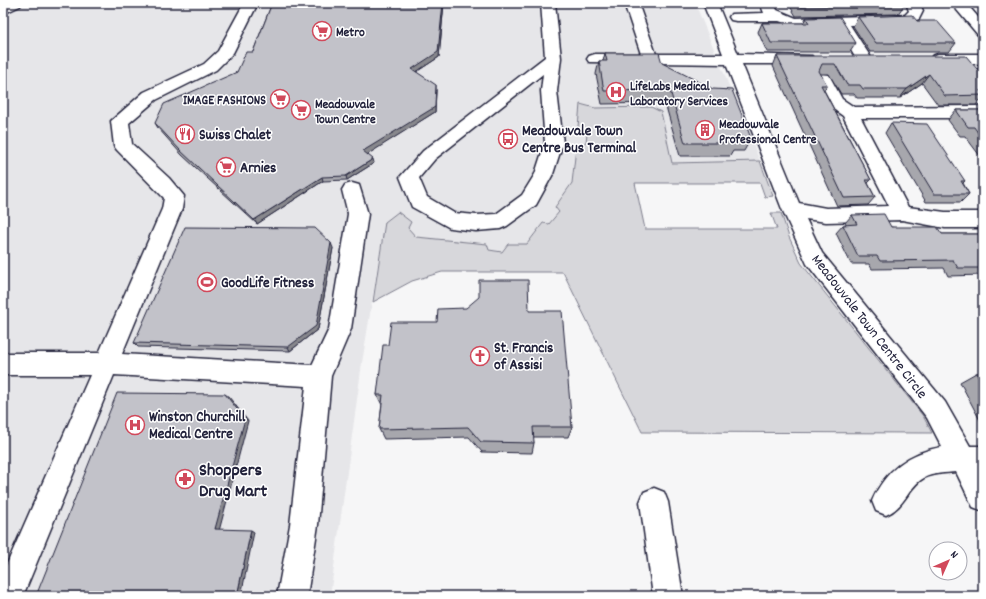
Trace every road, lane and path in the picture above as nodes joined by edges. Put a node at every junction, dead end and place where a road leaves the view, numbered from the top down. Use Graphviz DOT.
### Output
graph roads {
  1 [pos="15,3"];
  2 [pos="251,3"];
  3 [pos="548,3"];
  4 [pos="631,3"];
  5 [pos="710,3"];
  6 [pos="767,3"];
  7 [pos="913,3"];
  8 [pos="958,3"];
  9 [pos="3,10"];
  10 [pos="736,17"];
  11 [pos="782,17"];
  12 [pos="841,22"];
  13 [pos="983,32"];
  14 [pos="553,58"];
  15 [pos="595,59"];
  16 [pos="650,59"];
  17 [pos="732,59"];
  18 [pos="818,59"];
  19 [pos="880,59"];
  20 [pos="919,59"];
  21 [pos="983,59"];
  22 [pos="823,79"];
  23 [pos="850,113"];
  24 [pos="983,114"];
  25 [pos="352,190"];
  26 [pos="792,209"];
  27 [pos="902,213"];
  28 [pos="983,220"];
  29 [pos="3,364"];
  30 [pos="107,364"];
  31 [pos="319,376"];
  32 [pos="973,459"];
  33 [pos="983,497"];
  34 [pos="886,501"];
  35 [pos="654,502"];
  36 [pos="8,596"];
  37 [pos="292,596"];
  38 [pos="668,596"];
  1 -- 9 [label="street"];
  2 -- 30 [label="street"];
  3 -- 14 [label="street"];
  4 -- 16 [label="street"];
  5 -- 17 [label="street, Meadowvale Town Centre Circle"];
  6 -- 11 [label="street"];
  7 -- 12 [label="street"];
  8 -- 13 [label="street"];
  10 -- 11 [label="street"];
  11 -- 12 [label="street"];
  12 -- 19 [label="street"];
  14 -- 14 [label="street"];
  15 -- 16 [label="street"];
  16 -- 17 [label="street"];
  17 -- 18 [label="street"];
  17 -- 26 [label="street, Meadowvale Town Centre Circle"];
  20 -- 21 [label="street"];
  22 -- 23 [label="street"];
  23 -- 24 [label="street"];
  23 -- 27 [label="street"];
  25 -- 31 [label="street"];
  26 -- 27 [label="street"];
  26 -- 32 [label="street, Meadowvale Town Centre Circle"];
  27 -- 28 [label="street"];
  29 -- 30 [label="street"];
  30 -- 31 [label="street"];
  30 -- 36 [label="street"];
  31 -- 37 [label="street"];
  32 -- 33 [label="street, Meadowvale Town Centre Circle"];
  32 -- 34 [label="street"];
  35 -- 38 [label="street"];
}
